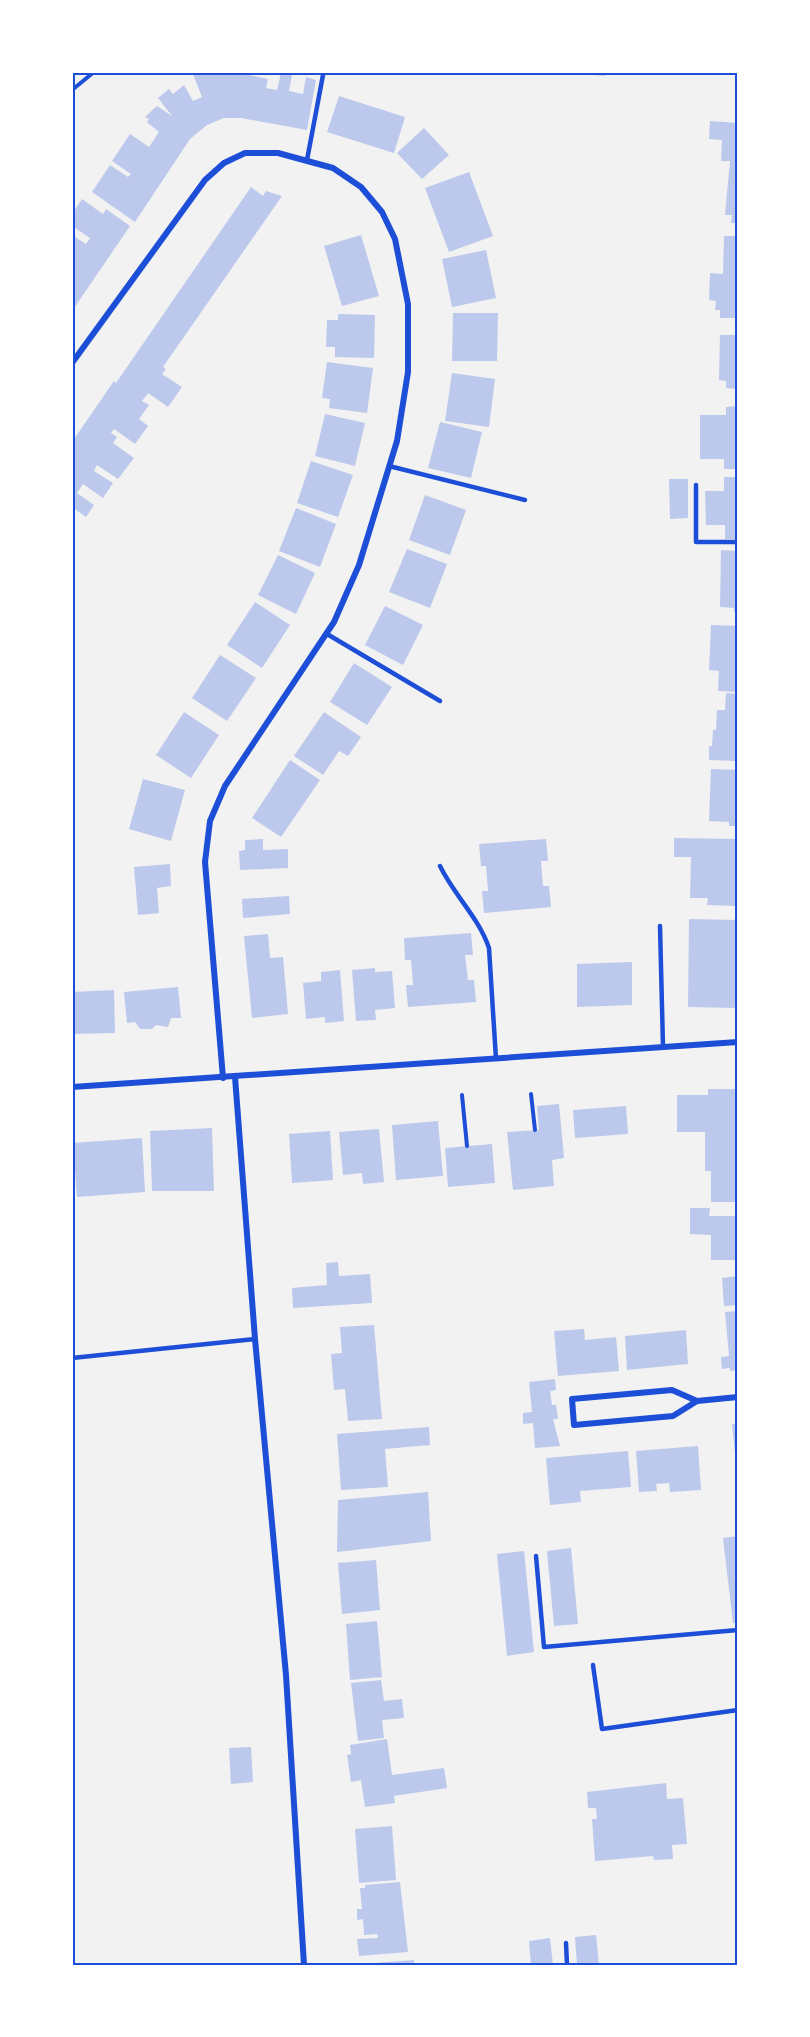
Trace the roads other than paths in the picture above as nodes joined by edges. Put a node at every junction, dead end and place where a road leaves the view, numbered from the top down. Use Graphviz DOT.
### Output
graph roads {
  1 [pos="323,75"];
  2 [pos="308,160"];
  3 [pos="72,363"];
  4 [pos="389,466"];
  5 [pos="696,485"];
  6 [pos="525,500"];
  7 [pos="738,542"];
  8 [pos="327,634"];
  9 [pos="440,701"];
  10 [pos="440,866"];
  11 [pos="660,926"];
  12 [pos="738,1042"];
  13 [pos="663,1047"];
  14 [pos="496,1059"];
  15 [pos="235,1077"];
  16 [pos="224,1078"];
  17 [pos="72,1087"];
  18 [pos="255,1339"];
  19 [pos="72,1358"];
  20 [pos="738,1397"];
  21 [pos="697,1401"];
  22 [pos="536,1556"];
  23 [pos="738,1630"];
  24 [pos="593,1665"];
  25 [pos="738,1710"];
  26 [pos="566,1943"];
  27 [pos="304,1965"];
  28 [pos="567,1965"];
  1 -- 2 [label="lane"];
  2 -- 3 [label="street"];
  2 -- 4 [label="street"];
  4 -- 6 [label="lane"];
  4 -- 8 [label="street"];
  5 -- 7 [label="lane"];
  8 -- 9 [label="lane"];
  8 -- 16 [label="street"];
  10 -- 14 [label="lane"];
  11 -- 13 [label="lane"];
  12 -- 13 [label="street"];
  13 -- 14 [label="street"];
  14 -- 15 [label="street"];
  15 -- 16 [label="street"];
  15 -- 18 [label="street"];
  16 -- 17 [label="street"];
  18 -- 19 [label="lane"];
  18 -- 27 [label="street"];
  20 -- 21 [label="street"];
  21 -- 21 [label="street"];
  22 -- 23 [label="lane"];
  24 -- 25 [label="lane"];
  26 -- 28 [label="lane"];
}
